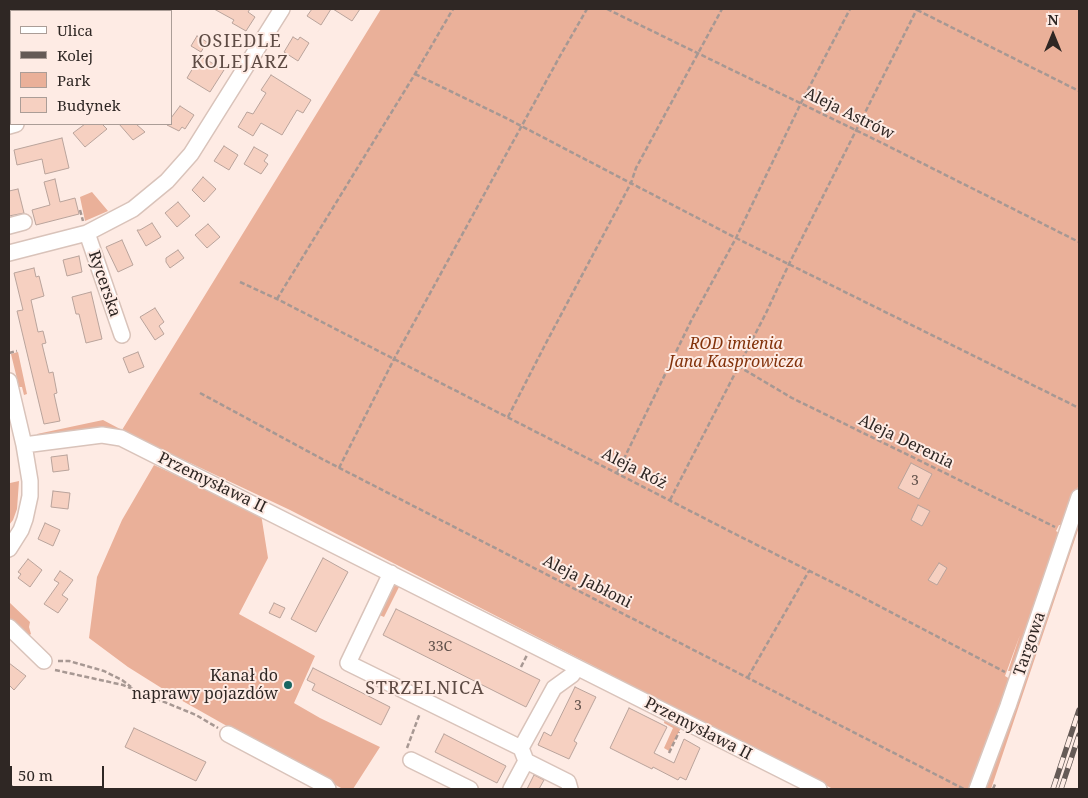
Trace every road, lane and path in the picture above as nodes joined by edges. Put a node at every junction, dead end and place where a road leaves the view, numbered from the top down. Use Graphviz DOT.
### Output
graph roads {
  1 [pos="282,9"];
  2 [pos="453,9"];
  3 [pos="587,9"];
  4 [pos="607,9"];
  5 [pos="722,9"];
  6 [pos="850,9"];
  7 [pos="917,9"];
  8 [pos="699,54"];
  9 [pos="416,74"];
  10 [pos="1079,91"];
  11 [pos="801,103"];
  12 [pos="521,126"];
  13 [pos="857,130"];
  14 [pos="631,183"];
  15 [pos="80,210"];
  16 [pos="86,229"];
  17 [pos="736,238"];
  18 [pos="1079,242"];
  19 [pos="9,253"];
  20 [pos="789,264"];
  21 [pos="240,282"];
  22 [pos="277,299"];
  23 [pos="122,335"];
  24 [pos="17,351"];
  25 [pos="9,353"];
  26 [pos="394,359"];
  27 [pos="738,366"];
  28 [pos="9,380"];
  29 [pos="200,393"];
  30 [pos="1079,408"];
  31 [pos="508,417"];
  32 [pos="24,445"];
  33 [pos="339,468"];
  34 [pos="617,473"];
  35 [pos="1079,497"];
  36 [pos="670,500"];
  37 [pos="1068,533"];
  38 [pos="9,549"];
  39 [pos="809,571"];
  40 [pos="391,573"];
  41 [pos="9,627"];
  42 [pos="44,661"];
  43 [pos="577,668"];
  44 [pos="748,677"];
  45 [pos="1018,677"];
  46 [pos="132,688"];
  47 [pos="425,700"];
  48 [pos="686,722"];
  49 [pos="228,734"];
  50 [pos="669,753"];
  51 [pos="523,755"];
  52 [pos="410,760"];
  53 [pos="328,789"];
  54 [pos="470,789"];
  55 [pos="511,789"];
  56 [pos="570,789"];
  57 [pos="819,789"];
  58 [pos="964,789"];
  59 [pos="977,789"];
  1 -- 16 [label="street"];
  2 -- 9 [label="path"];
  3 -- 12 [label="path"];
  4 -- 8 [label="path, Aleja Astrów"];
  5 -- 8 [label="path"];
  6 -- 11 [label="path"];
  7 -- 10 [label="path"];
  7 -- 13 [label="path"];
  8 -- 11 [label="path, Aleja Astrów"];
  8 -- 14 [label="path"];
  9 -- 12 [label="path"];
  9 -- 22 [label="path"];
  11 -- 13 [label="path, Aleja Astrów"];
  11 -- 17 [label="path"];
  12 -- 14 [label="path"];
  12 -- 26 [label="path"];
  13 -- 18 [label="path, Aleja Astrów"];
  13 -- 20 [label="path"];
  14 -- 17 [label="path"];
  14 -- 31 [label="path"];
  15 -- 16 [label="path"];
  16 -- 19 [label="street"];
  16 -- 23 [label="street, Rycerska"];
  17 -- 20 [label="path"];
  17 -- 34 [label="path"];
  20 -- 27 [label="path"];
  20 -- 30 [label="path"];
  21 -- 22 [label="path, Aleja Róż"];
  22 -- 26 [label="path, Aleja Róż"];
  24 -- 25 [label="path"];
  26 -- 31 [label="path, Aleja Róż"];
  26 -- 33 [label="path"];
  27 -- 36 [label="path"];
  27 -- 37 [label="path, Aleja Derenia"];
  28 -- 32 [label="street"];
  29 -- 33 [label="path, Aleja Jabłoni"];
  31 -- 34 [label="path, Aleja Róż"];
  32 -- 38 [label="street"];
  32 -- 40 [label="street, Przemysława II"];
  33 -- 44 [label="path, Aleja Jabłoni"];
  34 -- 36 [label="path, Aleja Róż"];
  35 -- 37 [label="street, Targowa"];
  36 -- 39 [label="path, Aleja Róż"];
  37 -- 45 [label="street, Targowa"];
  39 -- 44 [label="path"];
  39 -- 45 [label="path, Aleja Róż"];
  40 -- 43 [label="street, Przemysława II"];
  40 -- 47 [label="street"];
  41 -- 42 [label="street"];
  42 -- 46 [label="path"];
  42 -- 46 [label="path"];
  43 -- 48 [label="street, Przemysława II"];
  43 -- 51 [label="street"];
  44 -- 58 [label="path, Aleja Jabłoni"];
  45 -- 59 [label="street, Targowa"];
  46 -- 49 [label="path"];
  47 -- 51 [label="street"];
  47 -- 52 [label="path"];
  48 -- 50 [label="path"];
  48 -- 57 [label="street, Przemysława II"];
  49 -- 53 [label="street"];
  51 -- 55 [label="street"];
  51 -- 56 [label="street"];
  52 -- 54 [label="street"];
}
